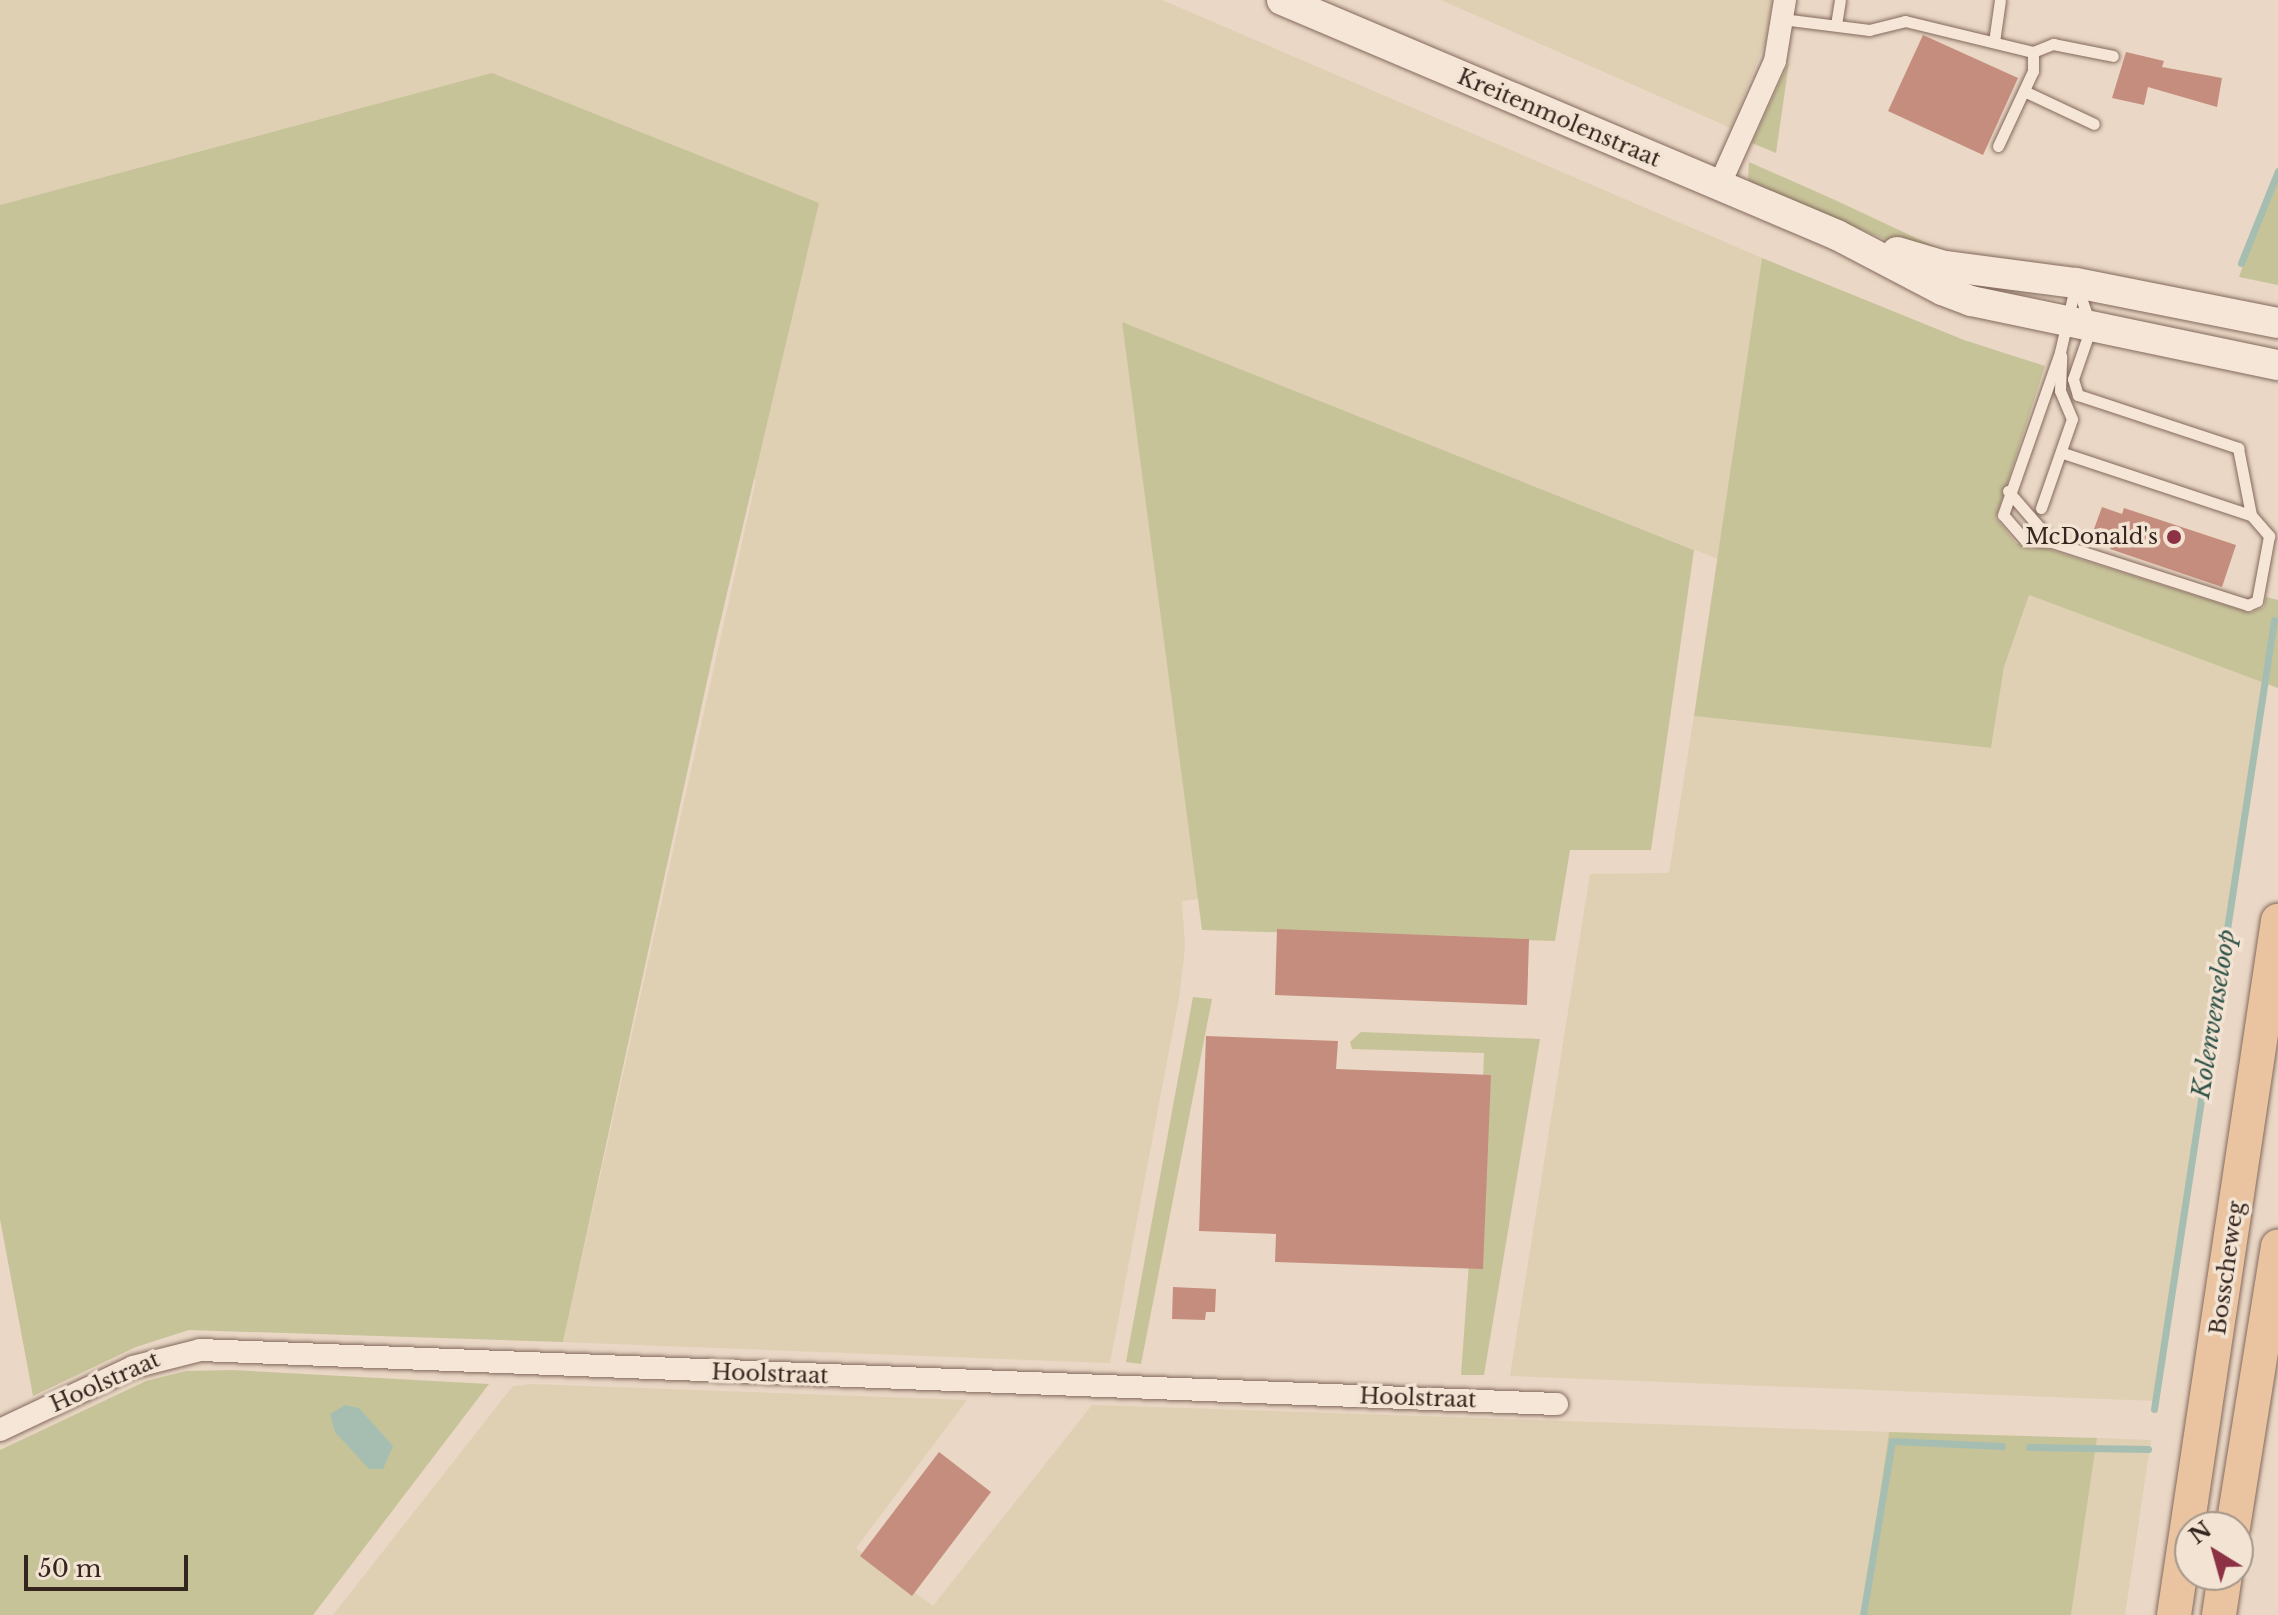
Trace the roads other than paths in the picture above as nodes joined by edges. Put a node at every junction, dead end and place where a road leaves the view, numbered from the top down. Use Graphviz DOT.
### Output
graph roads {
  1 [pos="1282,0"];
  2 [pos="1840,0"];
  3 [pos="2000,0"];
  4 [pos="1783,9"];
  5 [pos="1836,25"];
  6 [pos="1994,42"];
  7 [pos="2033,52"];
  8 [pos="2113,56"];
  9 [pos="2024,91"];
  10 [pos="2094,124"];
  11 [pos="1998,146"];
  12 [pos="1719,186"];
  13 [pos="1837,235"];
  14 [pos="2076,283"];
  15 [pos="2278,323"];
  16 [pos="2079,324"];
  17 [pos="2060,352"];
  18 [pos="2278,365"];
  19 [pos="2063,453"];
  20 [pos="2008,491"];
  21 [pos="2041,508"];
  22 [pos="2251,515"];
  23 [pos="2052,542"];
  24 [pos="2278,921"];
  25 [pos="2278,1247"];
  26 [pos="1557,1404"];
  27 [pos="0,1430"];
  28 [pos="2236,1511"];
  29 [pos="2223,1591"];
  30 [pos="2174,1615"];
  31 [pos="2219,1615"];
  1 -- 12 [label="street, Kreitenmolenstraat"];
  2 -- 5 [label="lane"];
  3 -- 6 [label="lane"];
  4 -- 5 [label="lane"];
  4 -- 12 [label="street"];
  5 -- 6 [label="lane"];
  6 -- 7 [label="lane"];
  7 -- 8 [label="lane"];
  7 -- 9 [label="lane"];
  9 -- 10 [label="lane"];
  9 -- 11 [label="lane"];
  12 -- 13 [label="street, Kreitenmolenstraat"];
  13 -- 14 [label="street, Kreitenmolenstraat"];
  13 -- 16 [label="street, Kreitenmolenstraat"];
  14 -- 15 [label="street, Kreitenmolenstraat"];
  14 -- 16 [label="lane"];
  14 -- 16 [label="lane"];
  16 -- 17 [label="lane"];
  16 -- 18 [label="street, Kreitenmolenstraat"];
  16 -- 22 [label="lane"];
  17 -- 19 [label="lane"];
  17 -- 20 [label="lane"];
  19 -- 21 [label="lane"];
  19 -- 22 [label="lane"];
  20 -- 23 [label="lane"];
  20 -- 23 [label="lane"];
  22 -- 23 [label="lane"];
  24 -- 30 [label="main road, Bosscheweg"];
  25 -- 28 [label="main road, Bosscheweg"];
  26 -- 27 [label="street, Hoolstraat"];
  29 -- 31 [label="main road"];
}
